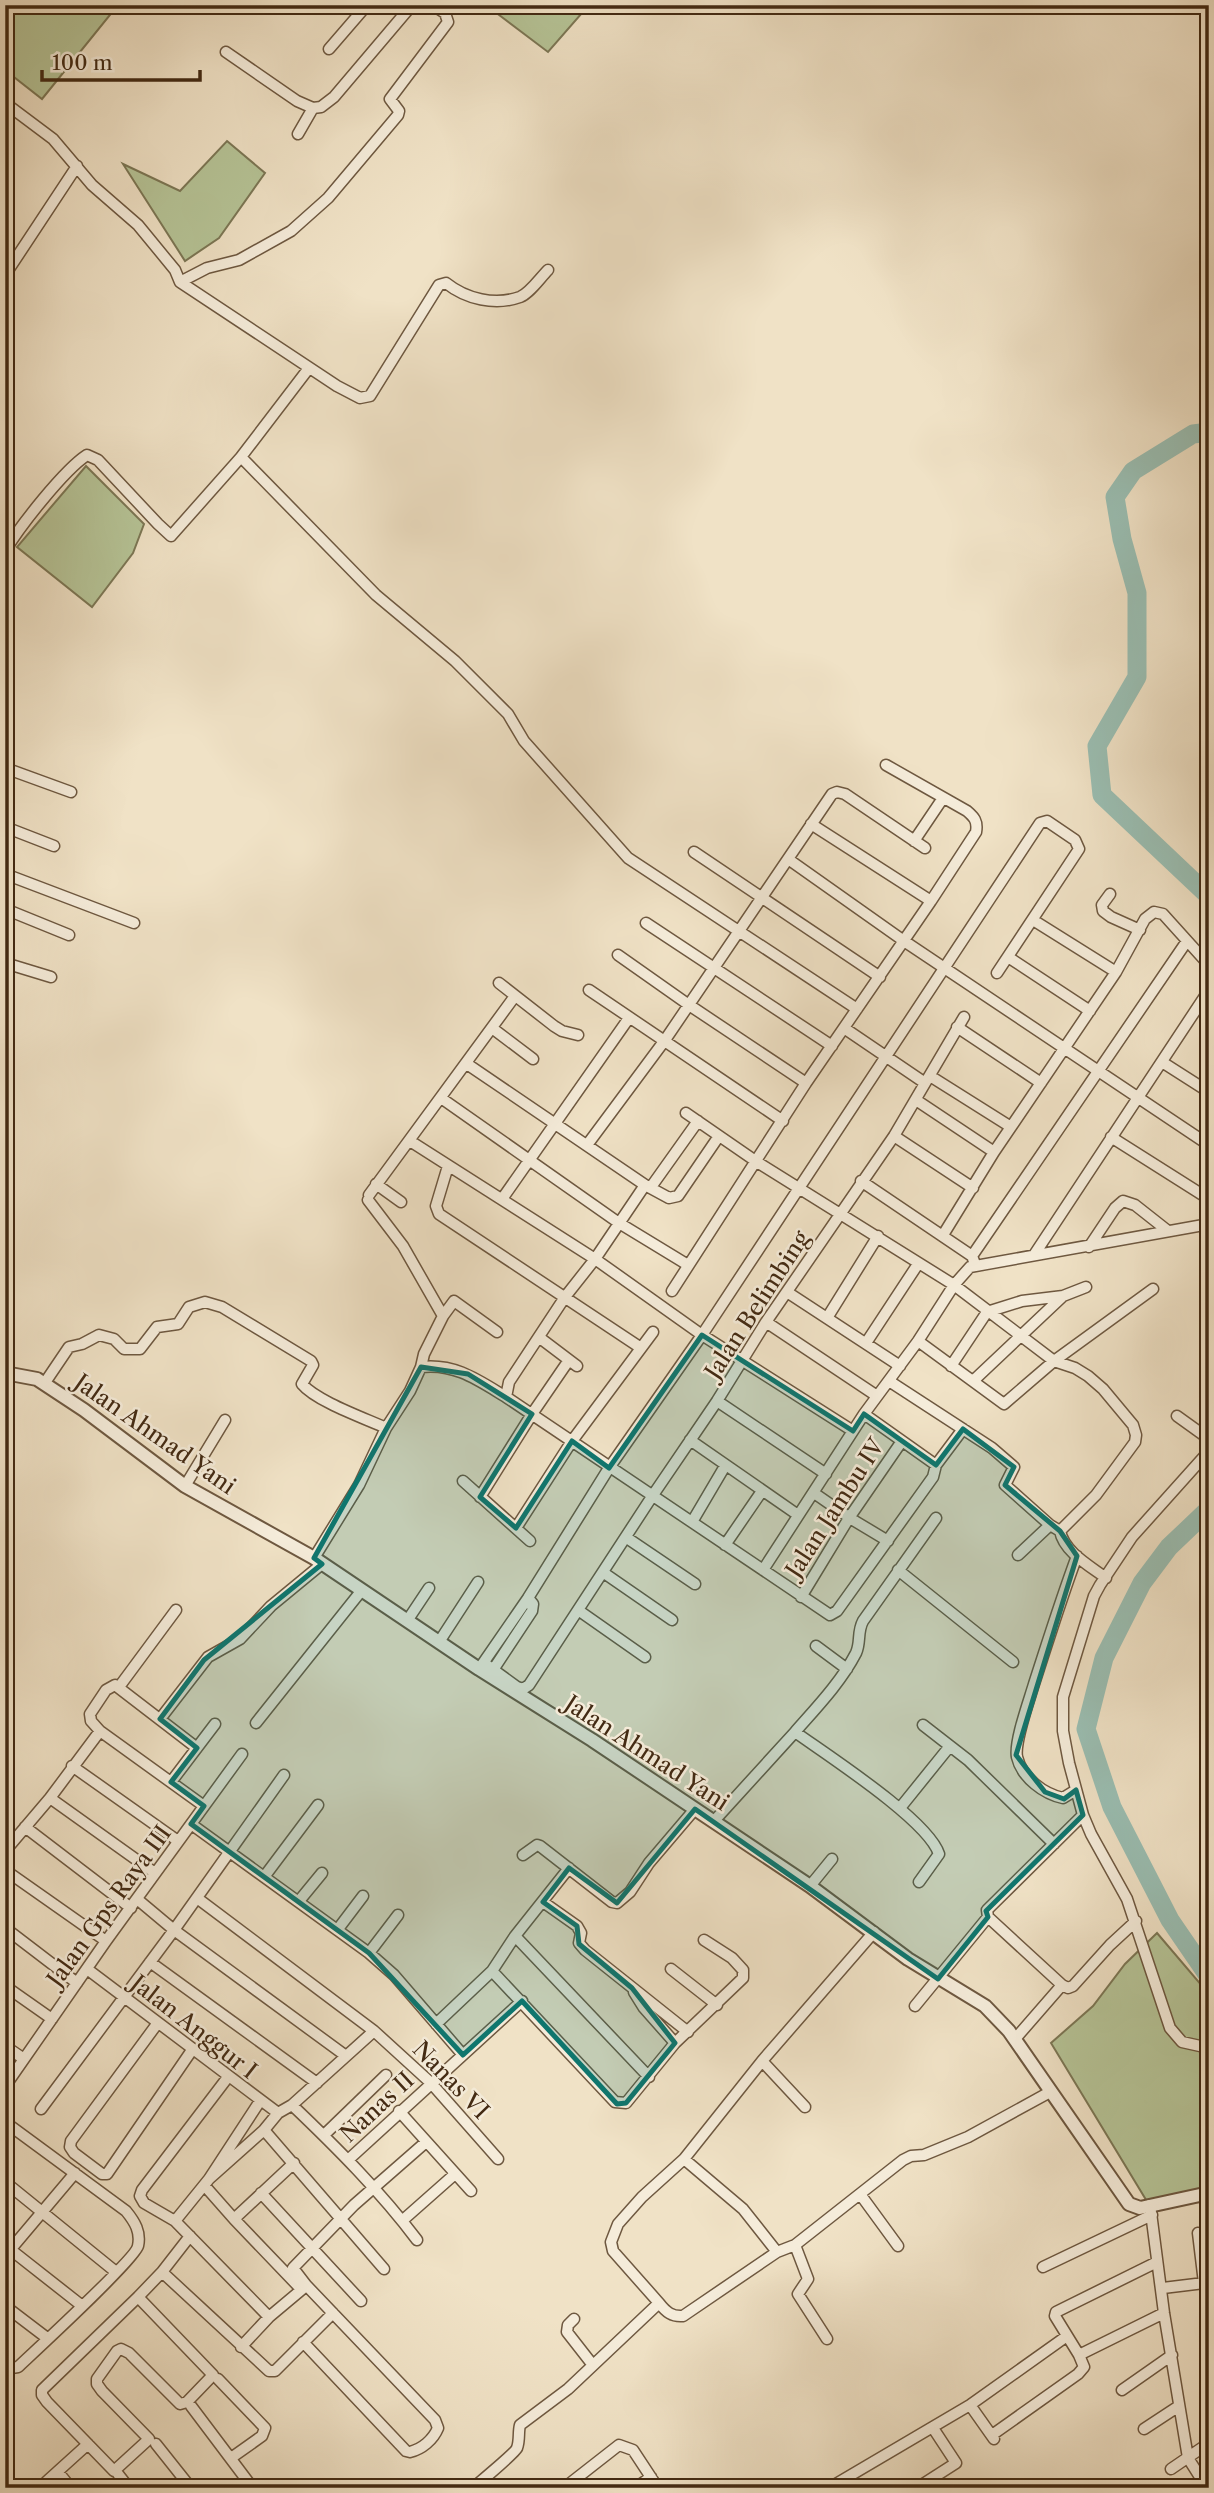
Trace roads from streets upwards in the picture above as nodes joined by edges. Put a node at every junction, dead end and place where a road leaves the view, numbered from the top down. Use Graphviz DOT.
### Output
graph roads {
  1 [pos="367,5"];
  2 [pos="412,5"];
  3 [pos="433,5"];
  4 [pos="329,49"];
  5 [pos="226,52"];
  6 [pos="9,106"];
  7 [pos="313,108"];
  8 [pos="5,121"];
  9 [pos="298,134"];
  10 [pos="77,166"];
  11 [pos="548,270"];
  12 [pos="5,275"];
  13 [pos="180,282"];
  14 [pos="309,368"];
  15 [pos="242,457"];
  16 [pos="5,551"];
  17 [pos="886,765"];
  18 [pos="5,768"];
  19 [pos="71,792"];
  20 [pos="943,799"];
  21 [pos="811,824"];
  22 [pos="5,827"];
  23 [pos="915,841"];
  24 [pos="54,846"];
  25 [pos="925,848"];
  26 [pos="694,852"];
  27 [pos="788,859"];
  28 [pos="5,874"];
  29 [pos="1110,894"];
  30 [pos="762,897"];
  31 [pos="931,901"];
  32 [pos="5,909"];
  33 [pos="1033,920"];
  34 [pos="134,923"];
  35 [pos="646,923"];
  36 [pos="1140,930"];
  37 [pos="738,932"];
  38 [pos="69,935"];
  39 [pos="904,941"];
  40 [pos="1187,941"];
  41 [pos="618,955"];
  42 [pos="1008,957"];
  43 [pos="5,962"];
  44 [pos="1209,965"];
  45 [pos="946,967"];
  46 [pos="715,968"];
  47 [pos="1116,972"];
  48 [pos="997,973"];
  49 [pos="51,977"];
  50 [pos="880,977"];
  51 [pos="499,983"];
  52 [pos="589,990"];
  53 [pos="1209,990"];
  54 [pos="515,996"];
  55 [pos="689,1005"];
  56 [pos="858,1009"];
  57 [pos="1090,1011"];
  58 [pos="964,1017"];
  59 [pos="629,1018"];
  60 [pos="957,1027"];
  61 [pos="492,1028"];
  62 [pos="844,1028"];
  63 [pos="578,1035"];
  64 [pos="665,1041"];
  65 [pos="832,1046"];
  66 [pos="1065,1049"];
  67 [pos="888,1056"];
  68 [pos="533,1059"];
  69 [pos="1162,1062"];
  70 [pos="467,1064"];
  71 [pos="1100,1071"];
  72 [pos="928,1079"];
  73 [pos="806,1083"];
  74 [pos="1041,1083"];
  75 [pos="1209,1092"];
  76 [pos="1139,1096"];
  77 [pos="441,1098"];
  78 [pos="916,1100"];
  79 [pos="686,1113"];
  80 [pos="698,1121"];
  81 [pos="783,1121"];
  82 [pos="554,1122"];
  83 [pos="1011,1127"];
  84 [pos="719,1136"];
  85 [pos="894,1136"];
  86 [pos="1111,1137"];
  87 [pos="410,1141"];
  88 [pos="1209,1144"];
  89 [pos="587,1145"];
  90 [pos="994,1152"];
  91 [pos="529,1161"];
  92 [pos="757,1161"];
  93 [pos="448,1166"];
  94 [pos="860,1181"];
  95 [pos="376,1184"];
  96 [pos="648,1186"];
  97 [pos="973,1188"];
  98 [pos="800,1189"];
  99 [pos="502,1199"];
  100 [pos="1209,1199"];
  101 [pos="401,1202"];
  102 [pos="840,1213"];
  103 [pos="618,1223"];
  104 [pos="1209,1224"];
  105 [pos="1168,1231"];
  106 [pos="943,1235"];
  107 [pos="878,1236"];
  108 [pos="1089,1247"];
  109 [pos="1034,1255"];
  110 [pos="595,1259"];
  111 [pos="973,1261"];
  112 [pos="918,1264"];
  113 [pos="688,1265"];
  114 [pos="954,1285"];
  115 [pos="1087,1287"];
  116 [pos="1153,1289"];
  117 [pos="672,1291"];
  118 [pos="787,1292"];
  119 [pos="1063,1296"];
  120 [pos="565,1297"];
  121 [pos="987,1312"];
  122 [pos="443,1316"];
  123 [pos="827,1318"];
  124 [pos="766,1322"];
  125 [pos="497,1332"];
  126 [pos="653,1332"];
  127 [pos="702,1335"];
  128 [pos="1021,1335"];
  129 [pos="540,1338"];
  130 [pos="918,1341"];
  131 [pos="866,1343"];
  132 [pos="641,1348"];
  133 [pos="744,1360"];
  134 [pos="1054,1361"];
  135 [pos="900,1366"];
  136 [pos="951,1366"];
  137 [pos="421,1367"];
  138 [pos="5,1373"];
  139 [pos="889,1381"];
  140 [pos="973,1381"];
  141 [pos="44,1384"];
  142 [pos="506,1396"];
  143 [pos="877,1396"];
  144 [pos="718,1401"];
  145 [pos="532,1414"];
  146 [pos="864,1415"];
  147 [pos="1177,1416"];
  148 [pos="225,1420"];
  149 [pos="386,1429"];
  150 [pos="963,1429"];
  151 [pos="853,1431"];
  152 [pos="1209,1439"];
  153 [pos="690,1440"];
  154 [pos="572,1441"];
  155 [pos="902,1441"];
  156 [pos="1209,1451"];
  157 [pos="936,1465"];
  158 [pos="725,1466"];
  159 [pos="610,1468"];
  160 [pos="826,1474"];
  161 [pos="463,1481"];
  162 [pos="185,1486"];
  163 [pos="762,1491"];
  164 [pos="814,1493"];
  165 [pos="653,1495"];
  166 [pos="480,1497"];
  167 [pos="798,1516"];
  168 [pos="849,1518"];
  169 [pos="936,1518"];
  170 [pos="692,1522"];
  171 [pos="1050,1525"];
  172 [pos="516,1528"];
  173 [pos="1060,1531"];
  174 [pos="627,1538"];
  175 [pos="530,1541"];
  176 [pos="888,1541"];
  177 [pos="725,1545"];
  178 [pos="1018,1555"];
  179 [pos="1077,1556"];
  180 [pos="318,1561"];
  181 [pos="763,1570"];
  182 [pos="898,1570"];
  183 [pos="604,1573"];
  184 [pos="1106,1578"];
  185 [pos="478,1582"];
  186 [pos="695,1584"];
  187 [pos="429,1588"];
  188 [pos="362,1590"];
  189 [pos="801,1597"];
  190 [pos="528,1598"];
  191 [pos="176,1610"];
  192 [pos="578,1610"];
  193 [pos="672,1620"];
  194 [pos="407,1621"];
  195 [pos="439,1642"];
  196 [pos="816,1646"];
  197 [pos="645,1657"];
  198 [pos="1013,1662"];
  199 [pos="482,1666"];
  200 [pos="848,1669"];
  201 [pos="494,1670"];
  202 [pos="119,1687"];
  203 [pos="160,1718"];
  204 [pos="256,1723"];
  205 [pos="215,1724"];
  206 [pos="923,1725"];
  207 [pos="100,1731"];
  208 [pos="795,1732"];
  209 [pos="950,1746"];
  210 [pos="197,1748"];
  211 [pos="242,1754"];
  212 [pos="72,1766"];
  213 [pos="284,1775"];
  214 [pos="171,1782"];
  215 [pos="1076,1790"];
  216 [pos="50,1798"];
  217 [pos="318,1804"];
  218 [pos="204,1806"];
  219 [pos="900,1808"];
  220 [pos="695,1809"];
  221 [pos="1083,1815"];
  222 [pos="714,1821"];
  223 [pos="191,1824"];
  224 [pos="25,1827"];
  225 [pos="178,1841"];
  226 [pos="1054,1844"];
  227 [pos="5,1851"];
  228 [pos="228,1852"];
  229 [pos="523,1855"];
  230 [pos="832,1859"];
  231 [pos="569,1868"];
  232 [pos="5,1870"];
  233 [pos="155,1873"];
  234 [pos="322,1873"];
  235 [pos="264,1877"];
  236 [pos="919,1882"];
  237 [pos="810,1886"];
  238 [pos="363,1896"];
  239 [pos="197,1898"];
  240 [pos="299,1901"];
  241 [pos="543,1902"];
  242 [pos="134,1904"];
  243 [pos="398,1915"];
  244 [pos="988,1917"];
  245 [pos="1136,1921"];
  246 [pos="5,1928"];
  247 [pos="338,1929"];
  248 [pos="174,1930"];
  249 [pos="874,1932"];
  250 [pos="515,1936"];
  251 [pos="705,1940"];
  252 [pos="106,1941"];
  253 [pos="369,1952"];
  254 [pos="150,1962"];
  255 [pos="87,1969"];
  256 [pos="671,1969"];
  257 [pos="492,1971"];
  258 [pos="938,1979"];
  259 [pos="77,1983"];
  260 [pos="1062,1985"];
  261 [pos="5,1986"];
  262 [pos="632,1988"];
  263 [pos="124,1997"];
  264 [pos="522,2001"];
  265 [pos="717,2005"];
  266 [pos="915,2006"];
  267 [pos="52,2019"];
  268 [pos="158,2024"];
  269 [pos="436,2024"];
  270 [pos="373,2031"];
  271 [pos="688,2032"];
  272 [pos="1015,2039"];
  273 [pos="675,2043"];
  274 [pos="5,2046"];
  275 [pos="1209,2048"];
  276 [pos="192,2050"];
  277 [pos="463,2055"];
  278 [pos="346,2056"];
  279 [pos="24,2059"];
  280 [pos="762,2061"];
  281 [pos="386,2075"];
  282 [pos="228,2077"];
  283 [pos="649,2077"];
  284 [pos="8,2082"];
  285 [pos="317,2083"];
  286 [pos="431,2083"];
  287 [pos="1050,2092"];
  288 [pos="260,2101"];
  289 [pos="292,2105"];
  290 [pos="804,2107"];
  291 [pos="41,2109"];
  292 [pos="399,2111"];
  293 [pos="278,2113"];
  294 [pos="5,2122"];
  295 [pos="264,2130"];
  296 [pos="324,2135"];
  297 [pos="426,2142"];
  298 [pos="498,2159"];
  299 [pos="348,2160"];
  300 [pos="684,2160"];
  301 [pos="294,2163"];
  302 [pos="75,2173"];
  303 [pos="455,2174"];
  304 [pos="5,2182"];
  305 [pos="207,2182"];
  306 [pos="374,2189"];
  307 [pos="471,2191"];
  308 [pos="261,2193"];
  309 [pos="1209,2193"];
  310 [pos="860,2194"];
  311 [pos="1151,2210"];
  312 [pos="43,2211"];
  313 [pos="234,2219"];
  314 [pos="341,2220"];
  315 [pos="402,2220"];
  316 [pos="175,2221"];
  317 [pos="1198,2233"];
  318 [pos="190,2236"];
  319 [pos="417,2240"];
  320 [pos="795,2245"];
  321 [pos="898,2246"];
  322 [pos="314,2247"];
  323 [pos="7,2250"];
  324 [pos="777,2252"];
  325 [pos="1157,2262"];
  326 [pos="1043,2267"];
  327 [pos="384,2269"];
  328 [pos="116,2272"];
  329 [pos="162,2272"];
  330 [pos="1206,2284"];
  331 [pos="304,2287"];
  332 [pos="1163,2288"];
  333 [pos="138,2297"];
  334 [pos="361,2301"];
  335 [pos="659,2303"];
  336 [pos="82,2305"];
  337 [pos="5,2306"];
  338 [pos="332,2313"];
  339 [pos="1164,2313"];
  340 [pos="269,2317"];
  341 [pos="573,2319"];
  342 [pos="1067,2336"];
  343 [pos="47,2338"];
  344 [pos="827,2339"];
  345 [pos="303,2342"];
  346 [pos="241,2347"];
  347 [pos="1079,2355"];
  348 [pos="1172,2355"];
  349 [pos="592,2364"];
  350 [pos="5,2369"];
  351 [pos="218,2379"];
  352 [pos="1122,2390"];
  353 [pos="191,2406"];
  354 [pos="970,2406"];
  355 [pos="1179,2406"];
  356 [pos="933,2428"];
  357 [pos="1144,2430"];
  358 [pos="1209,2443"];
  359 [pos="88,2444"];
  360 [pos="156,2444"];
  361 [pos="231,2458"];
  362 [pos="1188,2458"];
  363 [pos="1171,2469"];
  364 [pos="58,2472"];
  365 [pos="118,2474"];
  366 [pos="651,2477"];
  367 [pos="46,2482"];
  368 [pos="71,2488"];
  369 [pos="129,2488"];
  370 [pos="191,2488"];
  371 [pos="251,2488"];
  372 [pos="473,2488"];
  373 [pos="564,2488"];
  374 [pos="635,2488"];
  375 [pos="658,2488"];
  376 [pos="829,2488"];
  377 [pos="917,2488"];
  378 [pos="1207,2488"];
  1 -- 4 [label="street"];
  2 -- 7 [label="street"];
  3 -- 13 [label="street"];
  5 -- 7 [label="street"];
  6 -- 8 [label="street"];
  6 -- 10 [label="street"];
  7 -- 9 [label="street"];
  10 -- 12 [label="street"];
  10 -- 13 [label="street"];
  11 -- 14 [label="street"];
  13 -- 14 [label="street"];
  14 -- 15 [label="street"];
  15 -- 16 [label="street"];
  15 -- 37 [label="street"];
  17 -- 20 [label="street"];
  18 -- 19 [label="street"];
  20 -- 23 [label="street"];
  20 -- 31 [label="street"];
  21 -- 23 [label="street"];
  21 -- 27 [label="street"];
  21 -- 31 [label="street"];
  22 -- 24 [label="street"];
  23 -- 25 [label="street"];
  26 -- 30 [label="street"];
  27 -- 30 [label="street"];
  27 -- 39 [label="street"];
  28 -- 34 [label="street"];
  29 -- 36 [label="street"];
  30 -- 37 [label="street"];
  30 -- 50 [label="street"];
  31 -- 39 [label="street"];
  32 -- 38 [label="street"];
  33 -- 42 [label="street"];
  33 -- 45 [label="street"];
  33 -- 47 [label="street"];
  35 -- 46 [label="street"];
  36 -- 40 [label="street"];
  36 -- 47 [label="street"];
  37 -- 46 [label="street"];
  37 -- 56 [label="street"];
  39 -- 45 [label="street"];
  39 -- 50 [label="street"];
  40 -- 44 [label="street"];
  40 -- 71 [label="street"];
  41 -- 55 [label="street"];
  42 -- 48 [label="street"];
  42 -- 57 [label="street"];
  43 -- 49 [label="street"];
  45 -- 66 [label="street"];
  45 -- 67 [label="street"];
  46 -- 55 [label="street"];
  46 -- 65 [label="street"];
  47 -- 57 [label="street"];
  50 -- 56 [label="street"];
  51 -- 54 [label="street"];
  52 -- 59 [label="street"];
  53 -- 69 [label="street"];
  54 -- 61 [label="street"];
  54 -- 63 [label="street"];
  55 -- 64 [label="street"];
  55 -- 73 [label="street"];
  56 -- 62 [label="street"];
  57 -- 66 [label="street"];
  58 -- 60 [label="street, Jalan Belimbing"];
  59 -- 64 [label="street"];
  59 -- 82 [label="street"];
  60 -- 72 [label="street, Jalan Belimbing"];
  60 -- 74 [label="street"];
  61 -- 68 [label="street"];
  61 -- 70 [label="street"];
  62 -- 65 [label="street"];
  62 -- 67 [label="street"];
  64 -- 81 [label="street"];
  64 -- 89 [label="street"];
  65 -- 73 [label="street"];
  66 -- 71 [label="street"];
  66 -- 74 [label="street"];
  67 -- 72 [label="street"];
  67 -- 98 [label="street"];
  69 -- 75 [label="street"];
  69 -- 76 [label="street"];
  70 -- 77 [label="street"];
  70 -- 82 [label="street"];
  71 -- 76 [label="street"];
  71 -- 111 [label="street"];
  72 -- 78 [label="street, Jalan Belimbing"];
  72 -- 83 [label="street"];
  73 -- 81 [label="street"];
  74 -- 83 [label="street"];
  76 -- 86 [label="street"];
  76 -- 88 [label="street"];
  77 -- 87 [label="street"];
  77 -- 91 [label="street"];
  78 -- 85 [label="street, Jalan Belimbing"];
  78 -- 90 [label="street"];
  79 -- 80 [label="street"];
  80 -- 84 [label="street"];
  80 -- 96 [label="street"];
  81 -- 92 [label="street"];
  82 -- 89 [label="street"];
  82 -- 91 [label="street"];
  83 -- 90 [label="street"];
  84 -- 92 [label="street"];
  84 -- 96 [label="street"];
  85 -- 94 [label="street, Jalan Belimbing"];
  85 -- 97 [label="street"];
  86 -- 100 [label="street"];
  86 -- 109 [label="street"];
  87 -- 93 [label="street"];
  87 -- 95 [label="street"];
  89 -- 96 [label="street"];
  90 -- 97 [label="street"];
  91 -- 99 [label="street"];
  91 -- 103 [label="street"];
  92 -- 98 [label="street"];
  92 -- 113 [label="street"];
  93 -- 99 [label="street"];
  93 -- 120 [label="street"];
  94 -- 102 [label="street, Jalan Belimbing"];
  94 -- 106 [label="street"];
  95 -- 101 [label="street"];
  95 -- 122 [label="street"];
  96 -- 103 [label="street"];
  97 -- 106 [label="street"];
  98 -- 102 [label="street"];
  98 -- 127 [label="street"];
  99 -- 110 [label="street"];
  102 -- 107 [label="street"];
  102 -- 118 [label="street, Jalan Belimbing"];
  103 -- 110 [label="street"];
  103 -- 113 [label="street"];
  104 -- 105 [label="street"];
  105 -- 108 [label="street"];
  105 -- 108 [label="street"];
  106 -- 111 [label="street"];
  107 -- 112 [label="street"];
  107 -- 123 [label="street"];
  108 -- 109 [label="street"];
  109 -- 111 [label="street"];
  110 -- 120 [label="street"];
  110 -- 127 [label="street"];
  111 -- 114 [label="street"];
  112 -- 114 [label="street"];
  112 -- 131 [label="street"];
  113 -- 117 [label="street"];
  114 -- 121 [label="street"];
  114 -- 130 [label="street"];
  115 -- 119 [label="street"];
  116 -- 134 [label="street"];
  118 -- 123 [label="street"];
  118 -- 124 [label="street, Jalan Belimbing"];
  119 -- 121 [label="street"];
  119 -- 128 [label="street"];
  120 -- 129 [label="street"];
  120 -- 132 [label="street"];
  121 -- 128 [label="street"];
  121 -- 136 [label="street"];
  122 -- 125 [label="street"];
  122 -- 137 [label="street"];
  123 -- 131 [label="street"];
  124 -- 133 [label="street, Jalan Belimbing"];
  124 -- 143 [label="street"];
  126 -- 132 [label="street"];
  127 -- 133 [label="street"];
  127 -- 159 [label="street"];
  128 -- 134 [label="street"];
  128 -- 140 [label="street"];
  129 -- 142 [label="street"];
  129 -- 145 [label="street"];
  130 -- 135 [label="street"];
  130 -- 136 [label="street"];
  131 -- 135 [label="street"];
  132 -- 154 [label="street"];
  133 -- 144 [label="street, Jalan Belimbing"];
  133 -- 151 [label="street"];
  134 -- 140 [label="street"];
  134 -- 173 [label="street"];
  135 -- 139 [label="street"];
  136 -- 140 [label="street"];
  137 -- 142 [label="street"];
  137 -- 149 [label="street"];
  138 -- 141 [label="street, Jalan Ahmad Yani"];
  139 -- 143 [label="street"];
  139 -- 150 [label="street"];
  141 -- 149 [label="street"];
  141 -- 162 [label="street, Jalan Ahmad Yani"];
  142 -- 145 [label="street"];
  143 -- 146 [label="street"];
  144 -- 153 [label="street, Jalan Belimbing"];
  144 -- 160 [label="street"];
  145 -- 154 [label="street"];
  145 -- 166 [label="street"];
  146 -- 151 [label="street"];
  146 -- 155 [label="street"];
  147 -- 152 [label="street"];
  148 -- 162 [label="street"];
  149 -- 180 [label="street"];
  150 -- 157 [label="street"];
  150 -- 171 [label="street"];
  151 -- 160 [label="street"];
  153 -- 158 [label="street"];
  153 -- 165 [label="street, Jalan Belimbing"];
  154 -- 159 [label="street"];
  154 -- 172 [label="street"];
  155 -- 157 [label="street"];
  155 -- 168 [label="street, Jalan Jambu IV"];
  156 -- 184 [label="street"];
  157 -- 176 [label="street"];
  158 -- 163 [label="street"];
  158 -- 170 [label="street"];
  159 -- 165 [label="street"];
  159 -- 190 [label="street"];
  160 -- 164 [label="street"];
  161 -- 166 [label="street"];
  162 -- 180 [label="street, Jalan Ahmad Yani"];
  163 -- 167 [label="street"];
  163 -- 177 [label="street"];
  164 -- 167 [label="street"];
  164 -- 168 [label="street"];
  165 -- 170 [label="street"];
  165 -- 174 [label="street, Jalan Belimbing"];
  166 -- 172 [label="street"];
  167 -- 181 [label="street"];
  168 -- 176 [label="street"];
  168 -- 189 [label="street, Jalan Jambu IV"];
  169 -- 182 [label="street"];
  170 -- 177 [label="street"];
  171 -- 173 [label="street"];
  171 -- 178 [label="street"];
  172 -- 175 [label="street"];
  173 -- 179 [label="street"];
  174 -- 183 [label="street, Jalan Belimbing"];
  174 -- 186 [label="street"];
  176 -- 189 [label="street"];
  177 -- 181 [label="street"];
  179 -- 184 [label="street"];
  179 -- 215 [label="street"];
  180 -- 188 [label="street, Jalan Ahmad Yani"];
  180 -- 203 [label="street"];
  181 -- 189 [label="street"];
  182 -- 198 [label="street"];
  182 -- 200 [label="street"];
  183 -- 192 [label="street, Jalan Belimbing"];
  183 -- 193 [label="street"];
  184 -- 215 [label="street"];
  185 -- 195 [label="street"];
  187 -- 194 [label="street"];
  188 -- 194 [label="street, Jalan Ahmad Yani"];
  188 -- 204 [label="street"];
  190 -- 199 [label="street"];
  190 -- 201 [label="street"];
  191 -- 202 [label="street"];
  192 -- 197 [label="street"];
  192 -- 201 [label="street, Jalan Belimbing"];
  194 -- 195 [label="street, Jalan Ahmad Yani"];
  195 -- 199 [label="street, Jalan Ahmad Yani"];
  196 -- 200 [label="street"];
  199 -- 201 [label="street"];
  199 -- 220 [label="street, Jalan Ahmad Yani"];
  200 -- 208 [label="street"];
  202 -- 203 [label="street"];
  202 -- 207 [label="street"];
  203 -- 210 [label="street"];
  205 -- 210 [label="street"];
  206 -- 209 [label="street"];
  207 -- 212 [label="street"];
  207 -- 214 [label="street"];
  208 -- 219 [label="street"];
  208 -- 222 [label="street"];
  209 -- 219 [label="street"];
  209 -- 226 [label="street"];
  210 -- 214 [label="street"];
  211 -- 218 [label="street, Jalan Gps Raya III"];
  212 -- 216 [label="street"];
  212 -- 225 [label="street"];
  213 -- 228 [label="street"];
  214 -- 218 [label="street"];
  215 -- 221 [label="street"];
  216 -- 224 [label="street"];
  216 -- 233 [label="street"];
  217 -- 235 [label="street"];
  218 -- 223 [label="street, Jalan Gps Raya III"];
  219 -- 236 [label="street"];
  220 -- 222 [label="street, Jalan Ahmad Yani"];
  220 -- 231 [label="street"];
  221 -- 226 [label="street"];
  221 -- 245 [label="street"];
  222 -- 237 [label="street, Jalan Ahmad Yani"];
  223 -- 225 [label="street, Jalan Gps Raya III"];
  223 -- 228 [label="street"];
  224 -- 227 [label="street"];
  224 -- 242 [label="street"];
  225 -- 233 [label="street, Jalan Gps Raya III"];
  226 -- 244 [label="street"];
  228 -- 235 [label="street"];
  228 -- 239 [label="street"];
  229 -- 231 [label="street"];
  230 -- 237 [label="street"];
  231 -- 241 [label="street"];
  232 -- 252 [label="street"];
  233 -- 242 [label="street, Jalan Gps Raya III"];
  234 -- 240 [label="street"];
  235 -- 240 [label="street"];
  237 -- 249 [label="street, Jalan Ahmad Yani"];
  238 -- 247 [label="street"];
  239 -- 248 [label="street"];
  239 -- 270 [label="street, Nanas VI"];
  240 -- 247 [label="street"];
  241 -- 250 [label="street"];
  241 -- 262 [label="street"];
  242 -- 248 [label="street"];
  242 -- 252 [label="street, Jalan Gps Raya III"];
  243 -- 253 [label="street"];
  244 -- 258 [label="street"];
  244 -- 260 [label="street"];
  245 -- 260 [label="street"];
  245 -- 275 [label="street"];
  246 -- 259 [label="street"];
  247 -- 253 [label="street"];
  248 -- 254 [label="street"];
  248 -- 278 [label="street"];
  249 -- 258 [label="street, Jalan Ahmad Yani"];
  249 -- 280 [label="street"];
  250 -- 257 [label="street"];
  250 -- 283 [label="street"];
  251 -- 265 [label="street"];
  252 -- 255 [label="street, Jalan Gps Raya III"];
  253 -- 269 [label="street"];
  254 -- 263 [label="street"];
  254 -- 285 [label="street"];
  255 -- 259 [label="street, Jalan Gps Raya III"];
  255 -- 263 [label="street, Jalan Anggur I"];
  256 -- 265 [label="street"];
  257 -- 264 [label="street"];
  257 -- 269 [label="street"];
  258 -- 266 [label="street"];
  258 -- 272 [label="street, Jalan Ahmad Yani"];
  259 -- 267 [label="street, Jalan Gps Raya III"];
  260 -- 272 [label="street"];
  261 -- 267 [label="street"];
  262 -- 271 [label="street"];
  262 -- 273 [label="street"];
  263 -- 268 [label="street, Jalan Anggur I"];
  263 -- 291 [label="street"];
  264 -- 277 [label="street, Nanas II"];
  264 -- 283 [label="street"];
  265 -- 271 [label="street"];
  267 -- 279 [label="street, Jalan Gps Raya III"];
  268 -- 276 [label="street, Jalan Anggur I"];
  268 -- 276 [label="street"];
  269 -- 277 [label="street"];
  270 -- 278 [label="street"];
  270 -- 286 [label="street, Nanas VI"];
  271 -- 273 [label="street"];
  272 -- 287 [label="street, Jalan Ahmad Yani"];
  273 -- 283 [label="street"];
  274 -- 279 [label="street"];
  276 -- 282 [label="street, Jalan Anggur I"];
  277 -- 286 [label="street, Nanas II"];
  278 -- 285 [label="street"];
  279 -- 284 [label="street, Jalan Gps Raya III"];
  280 -- 290 [label="street"];
  280 -- 300 [label="street"];
  281 -- 296 [label="street"];
  282 -- 288 [label="street, Jalan Anggur I"];
  282 -- 316 [label="street"];
  285 -- 289 [label="street"];
  286 -- 292 [label="street, Nanas II"];
  286 -- 298 [label="street, Nanas VI"];
  287 -- 310 [label="street"];
  287 -- 311 [label="street, Jalan Ahmad Yani"];
  288 -- 293 [label="street, Jalan Anggur I"];
  288 -- 305 [label="street"];
  289 -- 293 [label="street"];
  289 -- 296 [label="street"];
  292 -- 297 [label="street"];
  292 -- 299 [label="street, Nanas II"];
  293 -- 295 [label="street"];
  294 -- 302 [label="street"];
  295 -- 301 [label="street"];
  295 -- 305 [label="street"];
  296 -- 299 [label="street"];
  297 -- 303 [label="street"];
  297 -- 306 [label="street"];
  299 -- 306 [label="street"];
  300 -- 324 [label="street"];
  300 -- 335 [label="street"];
  301 -- 308 [label="street"];
  301 -- 314 [label="street"];
  302 -- 312 [label="street"];
  302 -- 328 [label="street"];
  303 -- 307 [label="street"];
  303 -- 315 [label="street"];
  304 -- 312 [label="street"];
  305 -- 313 [label="street"];
  305 -- 316 [label="street"];
  306 -- 314 [label="street"];
  306 -- 315 [label="street"];
  308 -- 313 [label="street"];
  308 -- 322 [label="street"];
  309 -- 311 [label="street"];
  310 -- 320 [label="street"];
  310 -- 321 [label="street"];
  311 -- 325 [label="street"];
  311 -- 326 [label="street"];
  312 -- 323 [label="street"];
  312 -- 328 [label="street"];
  313 -- 331 [label="street"];
  314 -- 322 [label="street"];
  314 -- 327 [label="street"];
  315 -- 319 [label="street"];
  316 -- 318 [label="street"];
  317 -- 330 [label="street"];
  318 -- 329 [label="street"];
  318 -- 340 [label="street"];
  320 -- 324 [label="street"];
  320 -- 344 [label="street"];
  322 -- 331 [label="street"];
  322 -- 334 [label="street"];
  323 -- 336 [label="street"];
  324 -- 335 [label="street"];
  325 -- 332 [label="street"];
  325 -- 342 [label="street"];
  328 -- 336 [label="street"];
  329 -- 333 [label="street"];
  329 -- 346 [label="street"];
  330 -- 332 [label="street"];
  331 -- 338 [label="street"];
  331 -- 340 [label="street"];
  332 -- 339 [label="street"];
  333 -- 359 [label="street"];
  333 -- 359 [label="street"];
  335 -- 349 [label="street"];
  336 -- 343 [label="street"];
  337 -- 343 [label="street"];
  338 -- 345 [label="street"];
  338 -- 345 [label="street"];
  339 -- 347 [label="street"];
  339 -- 348 [label="street"];
  340 -- 346 [label="street"];
  341 -- 349 [label="street"];
  342 -- 347 [label="street"];
  342 -- 354 [label="street"];
  343 -- 350 [label="street"];
  345 -- 346 [label="street"];
  347 -- 354 [label="street"];
  348 -- 352 [label="street"];
  348 -- 355 [label="street"];
  349 -- 372 [label="street"];
  351 -- 361 [label="street"];
  353 -- 361 [label="street"];
  354 -- 356 [label="street"];
  355 -- 357 [label="street"];
  355 -- 362 [label="street"];
  356 -- 376 [label="street"];
  356 -- 377 [label="street"];
  358 -- 362 [label="street"];
  359 -- 364 [label="street"];
  360 -- 370 [label="street"];
  361 -- 371 [label="street"];
  362 -- 363 [label="street"];
  362 -- 378 [label="street"];
  364 -- 367 [label="street"];
  364 -- 368 [label="street"];
  365 -- 369 [label="street"];
  366 -- 373 [label="street"];
  366 -- 374 [label="street"];
  366 -- 375 [label="street"];
}
